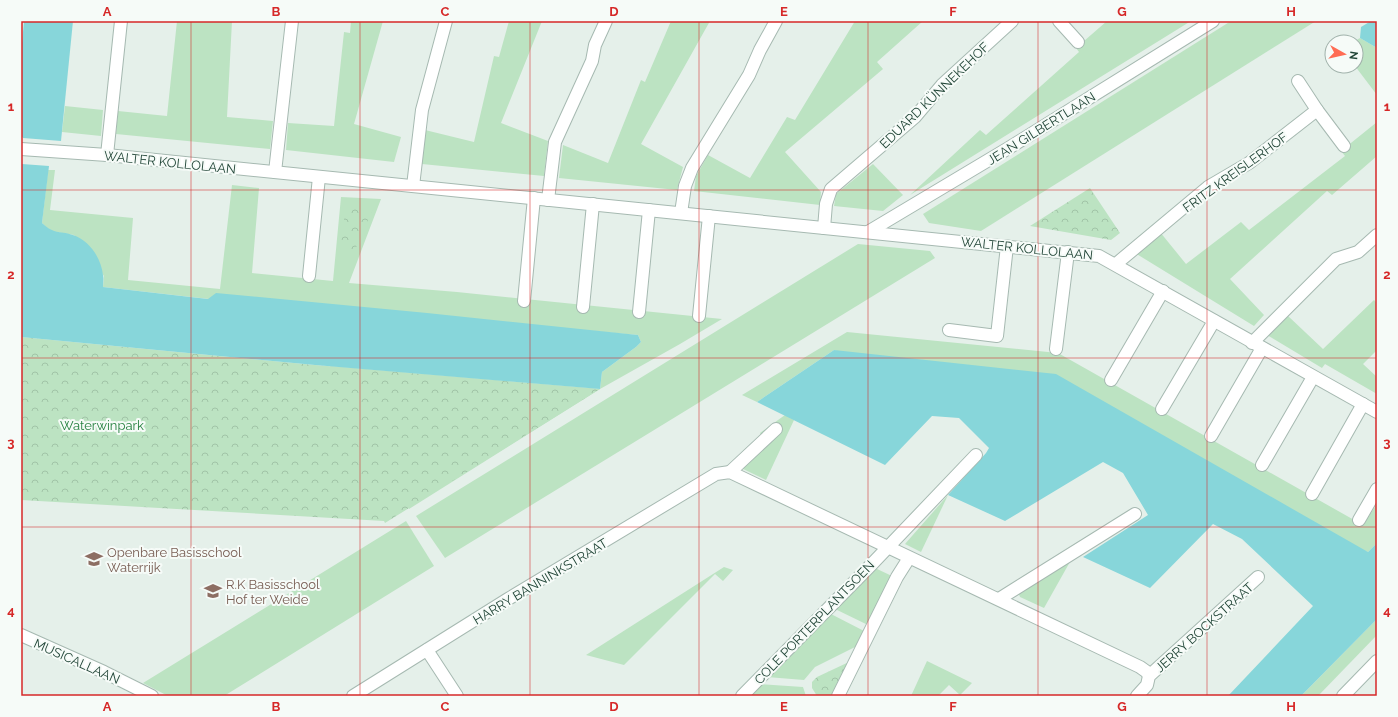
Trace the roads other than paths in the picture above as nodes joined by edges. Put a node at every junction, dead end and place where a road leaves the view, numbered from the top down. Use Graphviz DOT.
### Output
graph roads {
  1 [pos="121,21"];
  2 [pos="292,21"];
  3 [pos="446,21"];
  4 [pos="606,21"];
  5 [pos="776,21"];
  6 [pos="1012,21"];
  7 [pos="1059,21"];
  8 [pos="1213,21"];
  9 [pos="1078,42"];
  10 [pos="1298,81"];
  11 [pos="1317,110"];
  12 [pos="1344,146"];
  13 [pos="21,149"];
  14 [pos="107,155"];
  15 [pos="275,172"];
  16 [pos="319,177"];
  17 [pos="413,186"];
  18 [pos="534,198"];
  19 [pos="548,200"];
  20 [pos="593,204"];
  21 [pos="649,210"];
  22 [pos="681,213"];
  23 [pos="709,216"];
  24 [pos="824,228"];
  25 [pos="868,232"];
  26 [pos="1377,235"];
  27 [pos="1007,246"];
  28 [pos="1068,252"];
  29 [pos="1116,264"];
  30 [pos="309,276"];
  31 [pos="1163,291"];
  32 [pos="524,301"];
  33 [pos="583,307"];
  34 [pos="639,312"];
  35 [pos="699,316"];
  36 [pos="1214,320"];
  37 [pos="949,330"];
  38 [pos="1257,345"];
  39 [pos="1056,349"];
  40 [pos="1313,377"];
  41 [pos="1111,380"];
  42 [pos="1363,404"];
  43 [pos="1162,409"];
  44 [pos="1377,412"];
  45 [pos="776,429"];
  46 [pos="1211,436"];
  47 [pos="976,455"];
  48 [pos="1262,465"];
  49 [pos="730,472"];
  50 [pos="1377,489"];
  51 [pos="1312,494"];
  52 [pos="1135,514"];
  53 [pos="1359,520"];
  54 [pos="886,547"];
  55 [pos="909,558"];
  56 [pos="1258,577"];
  57 [pos="999,599"];
  58 [pos="21,636"];
  59 [pos="427,650"];
  60 [pos="1377,661"];
  61 [pos="1149,676"];
  62 [pos="152,696"];
  63 [pos="353,696"];
  64 [pos="457,696"];
  65 [pos="742,696"];
  66 [pos="838,696"];
  67 [pos="1137,696"];
  68 [pos="1343,696"];
  1 -- 14 [label="street"];
  2 -- 15 [label="street"];
  3 -- 17 [label="street"];
  4 -- 19 [label="street"];
  5 -- 22 [label="street"];
  6 -- 24 [label="street, EDUARD KÜNNEKEHOF"];
  7 -- 9 [label="street"];
  8 -- 25 [label="street, JEAN GILBERTLAAN"];
  10 -- 11 [label="street"];
  11 -- 12 [label="street"];
  11 -- 29 [label="street, FRITZ KREISLERHOF"];
  13 -- 14 [label="street, WALTER KOLLOLAAN"];
  14 -- 15 [label="street, WALTER KOLLOLAAN"];
  15 -- 16 [label="street, WALTER KOLLOLAAN"];
  16 -- 17 [label="street, WALTER KOLLOLAAN"];
  16 -- 30 [label="street"];
  17 -- 18 [label="street, WALTER KOLLOLAAN"];
  18 -- 19 [label="street, WALTER KOLLOLAAN"];
  18 -- 32 [label="street"];
  19 -- 20 [label="street, WALTER KOLLOLAAN"];
  20 -- 21 [label="street, WALTER KOLLOLAAN"];
  20 -- 33 [label="street"];
  21 -- 22 [label="street, WALTER KOLLOLAAN"];
  21 -- 34 [label="street"];
  22 -- 23 [label="street, WALTER KOLLOLAAN"];
  23 -- 24 [label="street, WALTER KOLLOLAAN"];
  23 -- 35 [label="street"];
  24 -- 25 [label="street, WALTER KOLLOLAAN"];
  25 -- 27 [label="street, WALTER KOLLOLAAN"];
  26 -- 38 [label="street"];
  27 -- 28 [label="street, WALTER KOLLOLAAN"];
  27 -- 37 [label="street"];
  28 -- 29 [label="street, WALTER KOLLOLAAN"];
  28 -- 39 [label="street"];
  29 -- 31 [label="street, WALTER KOLLOLAAN"];
  31 -- 36 [label="street, WALTER KOLLOLAAN"];
  31 -- 41 [label="street"];
  36 -- 38 [label="street, WALTER KOLLOLAAN"];
  36 -- 43 [label="street"];
  38 -- 40 [label="street, WALTER KOLLOLAAN"];
  38 -- 46 [label="street"];
  40 -- 42 [label="street, WALTER KOLLOLAAN"];
  40 -- 48 [label="street"];
  42 -- 44 [label="street, WALTER KOLLOLAAN"];
  42 -- 51 [label="street"];
  45 -- 49 [label="street, HARRY BANNINKSTRAAT"];
  47 -- 54 [label="street"];
  49 -- 54 [label="street"];
  49 -- 59 [label="street, HARRY BANNINKSTRAAT"];
  50 -- 53 [label="street"];
  52 -- 57 [label="street"];
  54 -- 55 [label="street"];
  54 -- 65 [label="street, COLE PORTERPLANTSOEN"];
  55 -- 57 [label="street"];
  55 -- 66 [label="street"];
  56 -- 61 [label="street, JERRY BOCKSTRAAT"];
  57 -- 61 [label="street"];
  58 -- 62 [label="street, MUSICALLAAN"];
  59 -- 63 [label="street, HARRY BANNINKSTRAAT"];
  59 -- 64 [label="street"];
  60 -- 68 [label="street"];
  61 -- 67 [label="street, JERRY BOCKSTRAAT"];
}
